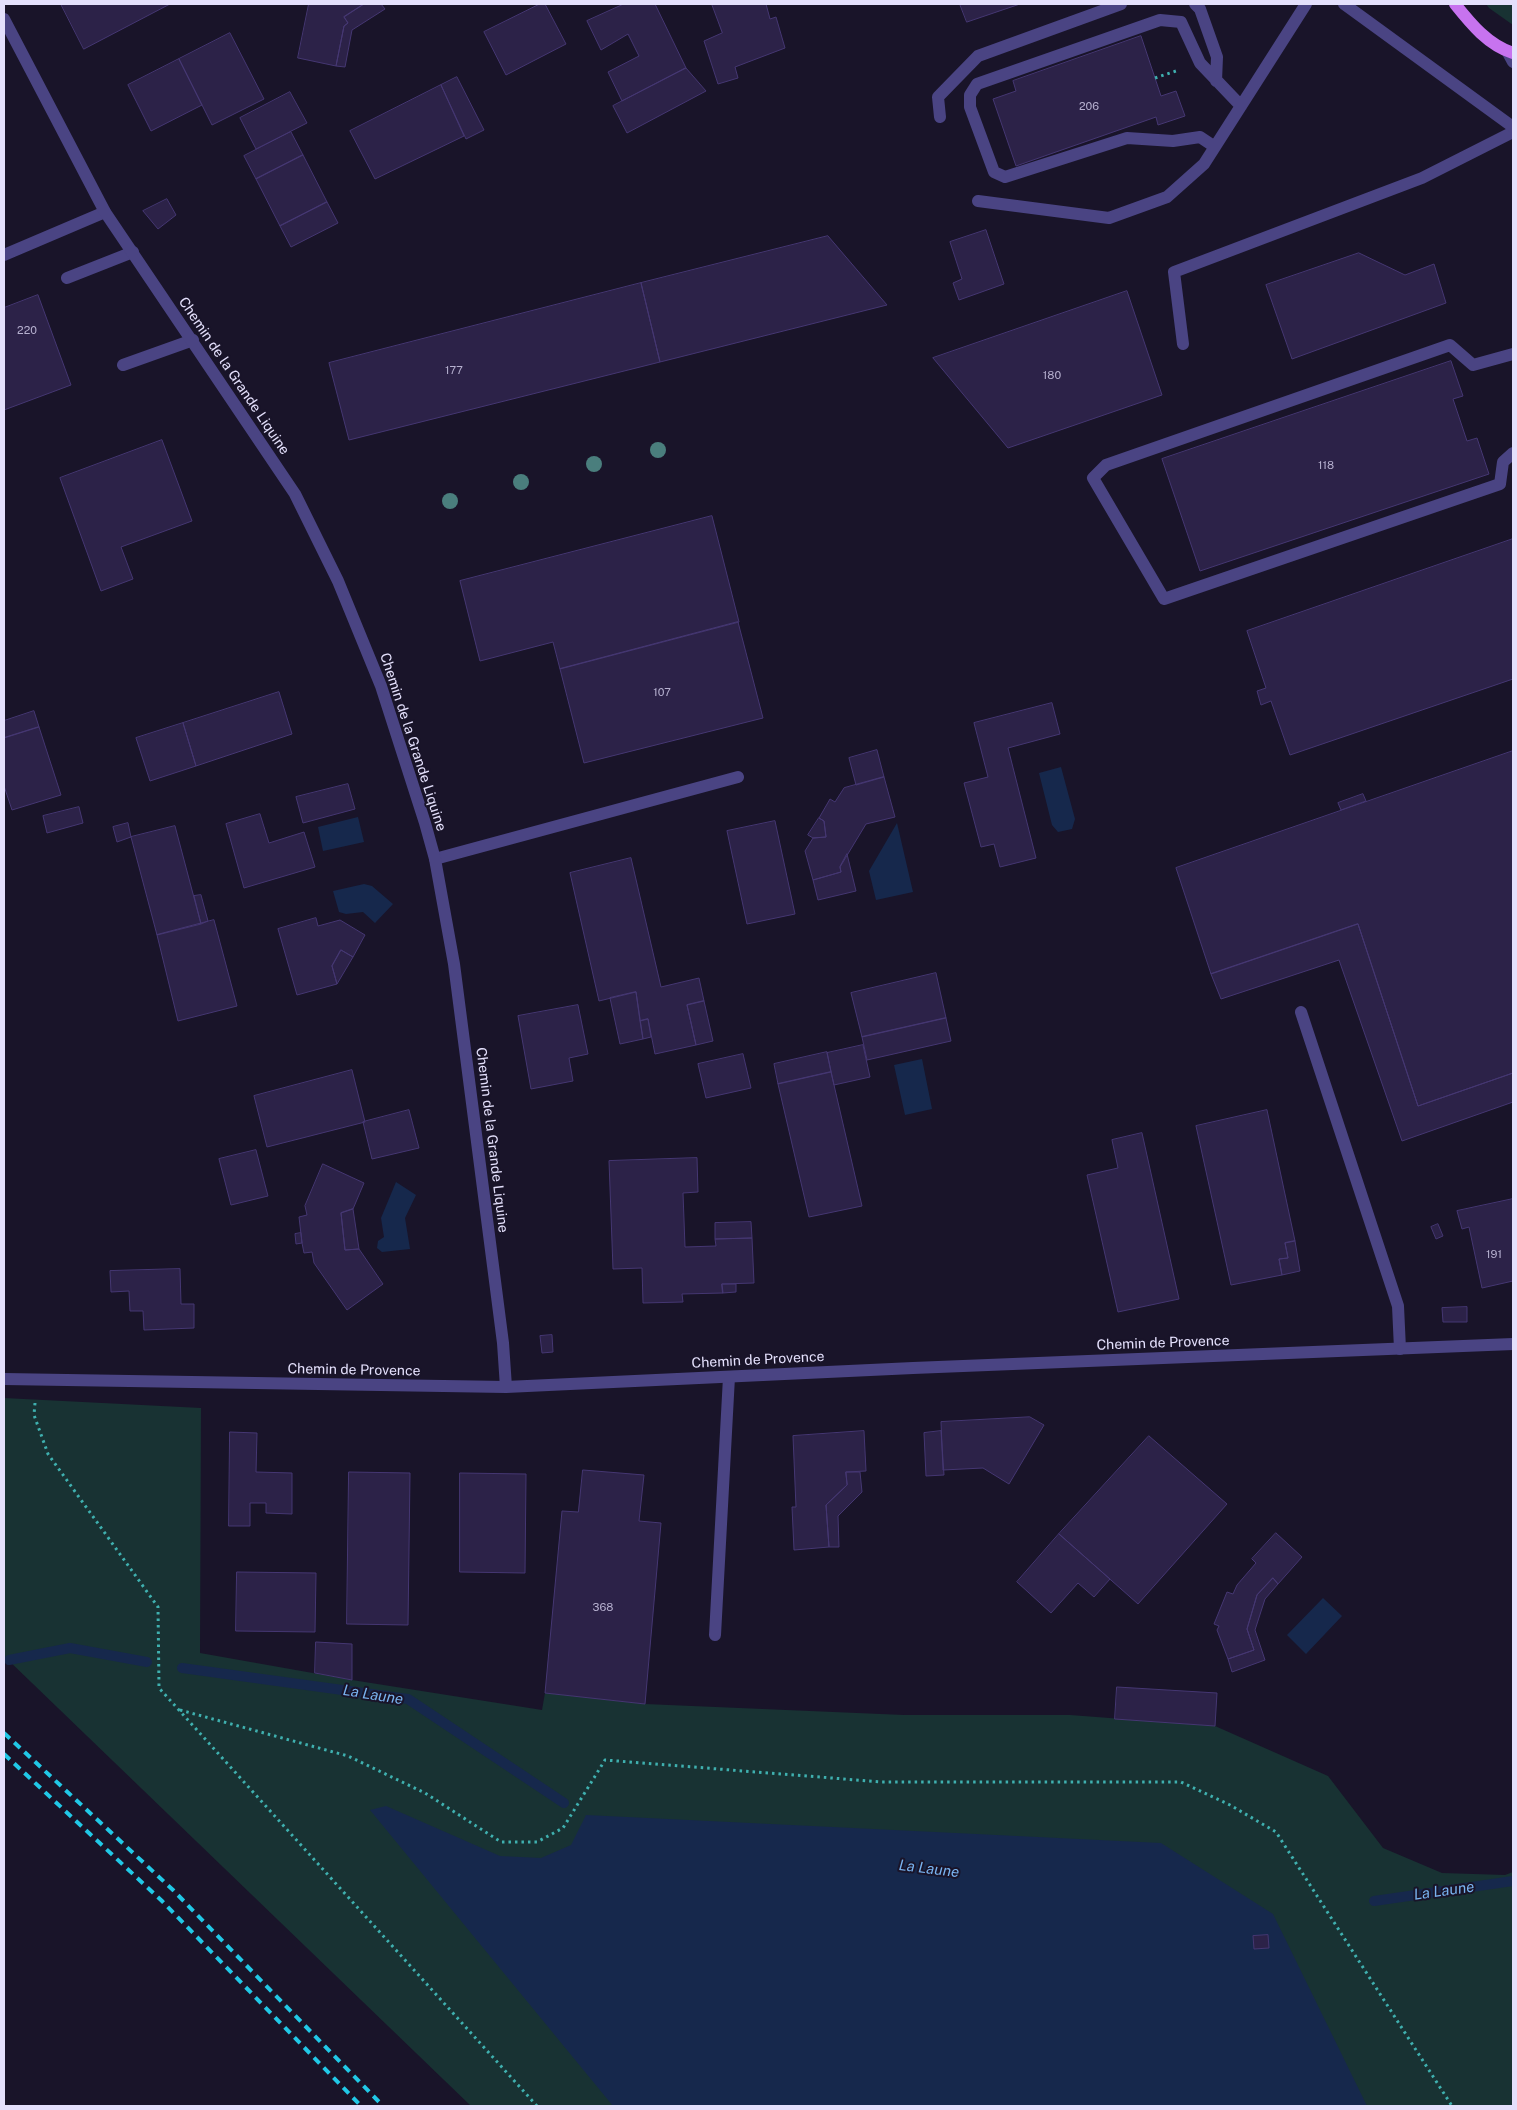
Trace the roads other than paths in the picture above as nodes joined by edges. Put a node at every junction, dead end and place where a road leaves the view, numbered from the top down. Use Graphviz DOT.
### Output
graph roads {
  1 [pos="1121,4"];
  2 [pos="1195,4"];
  3 [pos="1306,4"];
  4 [pos="1344,4"];
  5 [pos="1455,4"];
  6 [pos="4,19"];
  7 [pos="1511,56"];
  8 [pos="1216,81"];
  9 [pos="1241,106"];
  10 [pos="940,118"];
  11 [pos="1513,127"];
  12 [pos="1513,132"];
  13 [pos="1215,147"];
  14 [pos="978,202"];
  15 [pos="105,212"];
  16 [pos="133,252"];
  17 [pos="4,255"];
  18 [pos="67,278"];
  19 [pos="193,340"];
  20 [pos="1184,344"];
  21 [pos="1513,354"];
  22 [pos="124,365"];
  23 [pos="1513,453"];
  24 [pos="738,777"];
  25 [pos="434,859"];
  26 [pos="1301,1012"];
  27 [pos="1513,1344"];
  28 [pos="1400,1349"];
  29 [pos="729,1377"];
  30 [pos="4,1379"];
  31 [pos="506,1387"];
  32 [pos="715,1635"];
  1 -- 10 [label="street"];
  2 -- 8 [label="street"];
  3 -- 9 [label="street"];
  4 -- 11 [label="street"];
  5 -- 7 [label="main road"];
  6 -- 15 [label="street, Chemin de la Grande Liquine"];
  8 -- 9 [label="street"];
  8 -- 13 [label="street"];
  9 -- 13 [label="street"];
  12 -- 20 [label="street"];
  13 -- 14 [label="street"];
  15 -- 16 [label="street, Chemin de la Grande Liquine"];
  15 -- 17 [label="street"];
  16 -- 18 [label="street"];
  16 -- 19 [label="street, Chemin de la Grande Liquine"];
  19 -- 22 [label="street"];
  19 -- 25 [label="street, Chemin de la Grande Liquine"];
  21 -- 23 [label="street"];
  24 -- 25 [label="street"];
  25 -- 31 [label="street, Chemin de la Grande Liquine"];
  26 -- 28 [label="street"];
  27 -- 28 [label="street, Chemin de Provence"];
  28 -- 29 [label="street, Chemin de Provence"];
  29 -- 31 [label="street, Chemin de Provence"];
  29 -- 32 [label="street"];
  30 -- 31 [label="street, Chemin de Provence"];
}
